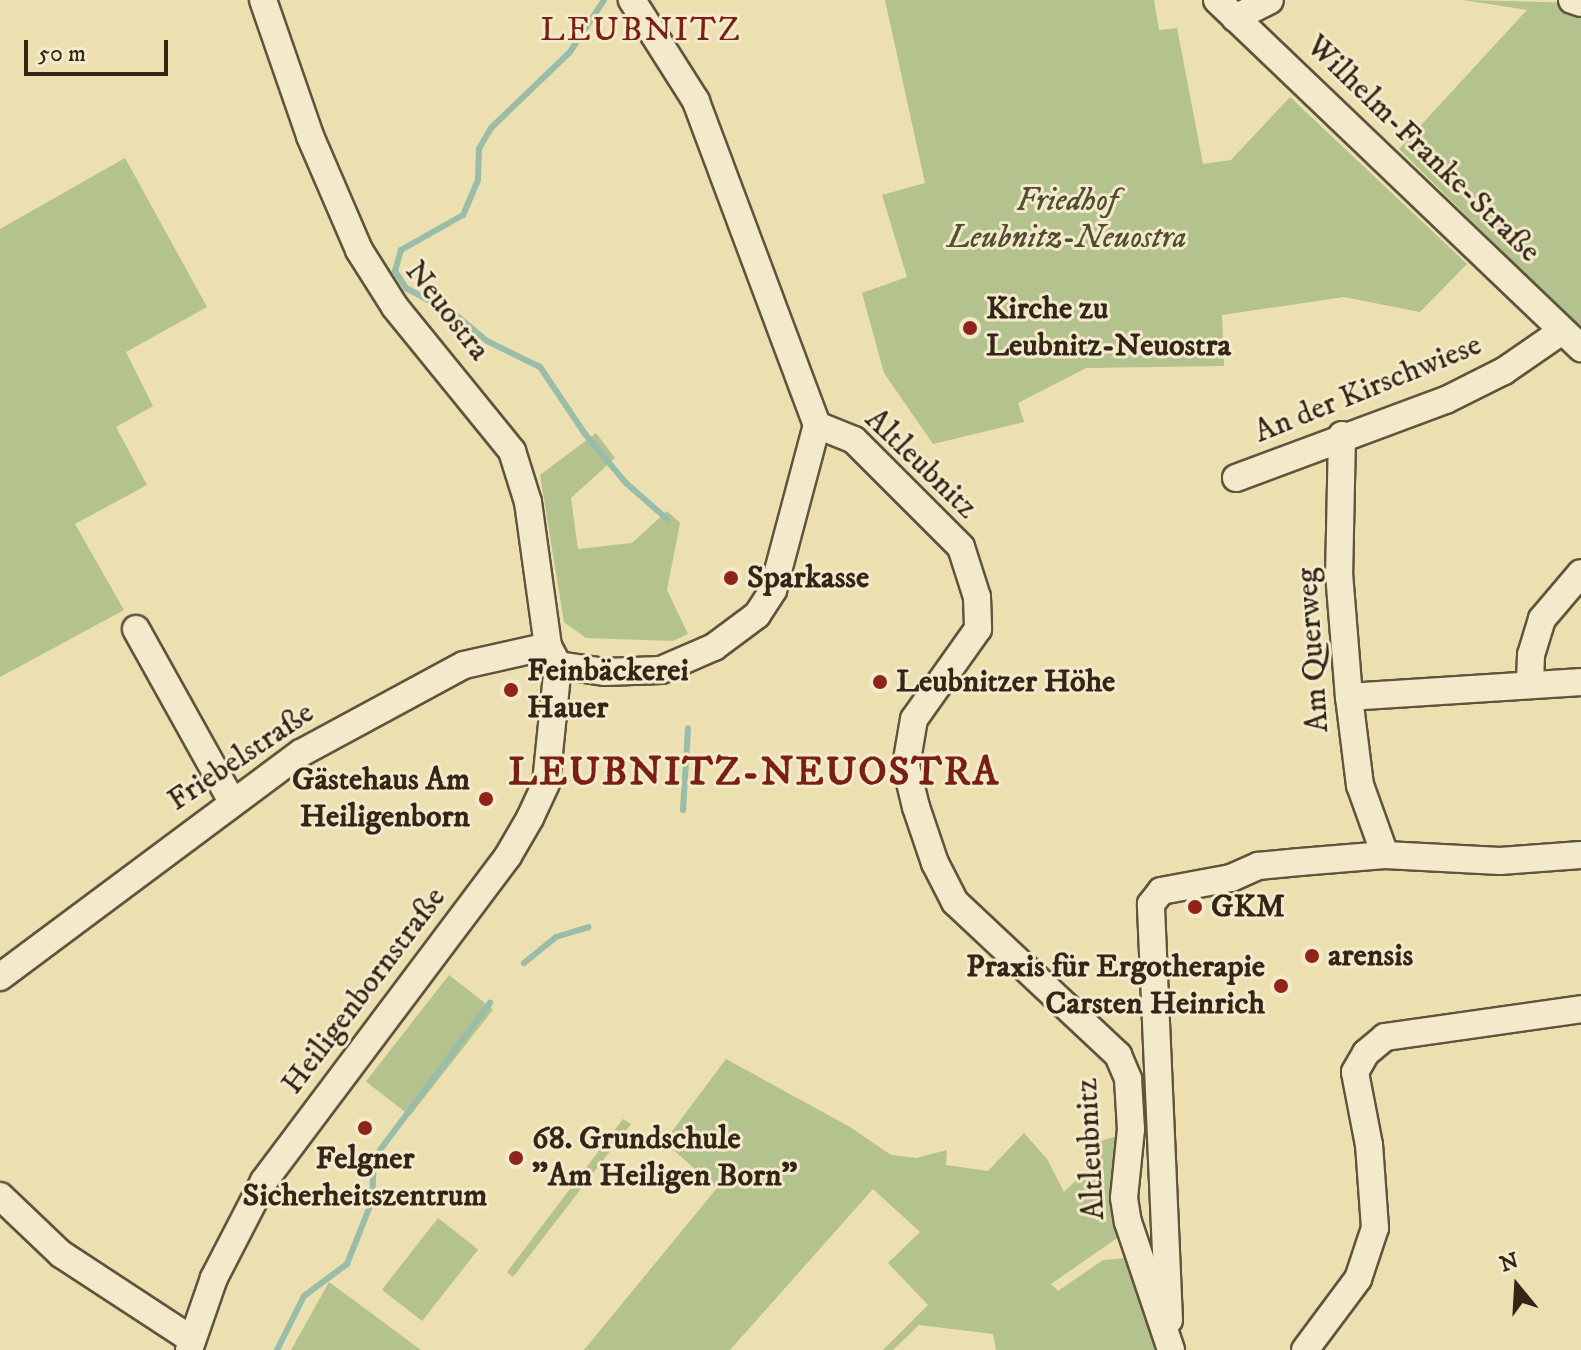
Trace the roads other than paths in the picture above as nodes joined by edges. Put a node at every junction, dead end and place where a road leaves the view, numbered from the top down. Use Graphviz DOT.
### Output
graph roads {
  1 [pos="263,0"];
  2 [pos="632,0"];
  3 [pos="1270,0"];
  4 [pos="1572,0"];
  5 [pos="1581,3"];
  6 [pos="1226,9"];
  7 [pos="1571,339"];
  8 [pos="817,425"];
  9 [pos="1342,435"];
  10 [pos="1236,478"];
  11 [pos="1581,573"];
  12 [pos="136,629"];
  13 [pos="553,655"];
  14 [pos="1581,682"];
  15 [pos="1530,683"];
  16 [pos="1349,697"];
  17 [pos="231,800"];
  18 [pos="1385,855"];
  19 [pos="1581,855"];
  20 [pos="0,977"];
  21 [pos="1581,1009"];
  22 [pos="0,1196"];
  23 [pos="190,1344"];
  24 [pos="1170,1349"];
  25 [pos="1305,1350"];
  1 -- 13 [label="street, Neuostra"];
  2 -- 8 [label="street, Altleubnitz"];
  3 -- 6 [label="street"];
  4 -- 5 [label="street"];
  6 -- 7 [label="street, Wilhelm-Franke-Straße"];
  7 -- 9 [label="street, An der Kirschwiese"];
  8 -- 13 [label="street"];
  8 -- 24 [label="street, Altleubnitz"];
  9 -- 10 [label="street, An der Kirschwiese"];
  9 -- 16 [label="street, Am Querweg"];
  11 -- 15 [label="street"];
  12 -- 17 [label="street"];
  13 -- 17 [label="street, Friebelstraße"];
  13 -- 23 [label="street, Heiligenbornstraße"];
  14 -- 15 [label="street"];
  15 -- 16 [label="street"];
  16 -- 18 [label="street, Am Querweg"];
  17 -- 20 [label="street, Friebelstraße"];
  18 -- 19 [label="street"];
  18 -- 24 [label="street"];
  21 -- 25 [label="street"];
  22 -- 23 [label="street"];
}
